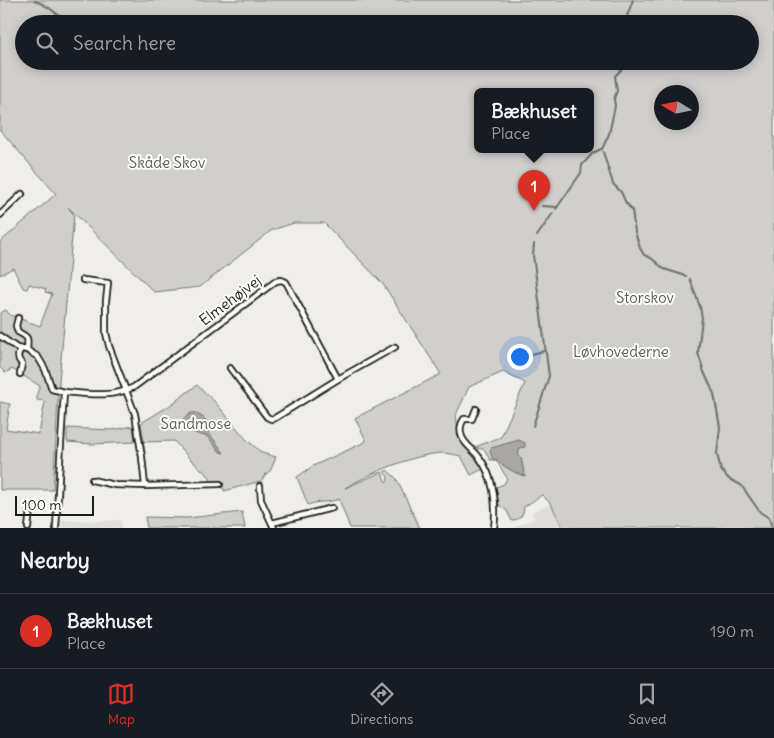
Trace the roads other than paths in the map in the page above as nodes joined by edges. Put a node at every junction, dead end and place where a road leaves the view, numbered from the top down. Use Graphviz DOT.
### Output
graph roads {
  1 [pos="22,194"];
  2 [pos="0,215"];
  3 [pos="83,280"];
  4 [pos="18,318"];
  5 [pos="0,336"];
  6 [pos="395,347"];
  7 [pos="21,349"];
  8 [pos="27,350"];
  9 [pos="230,368"];
  10 [pos="20,374"];
  11 [pos="338,379"];
  12 [pos="126,391"];
  13 [pos="64,392"];
  14 [pos="476,409"];
  15 [pos="92,480"];
  16 [pos="220,484"];
  17 [pos="145,486"];
  18 [pos="260,486"];
  19 [pos="332,508"];
  20 [pos="30,510"];
  21 [pos="273,526"];
  22 [pos="28,528"];
  23 [pos="56,528"];
  24 [pos="494,528"];
  1 -- 2 [label="street"];
  3 -- 12 [label="street"];
  4 -- 8 [label="street"];
  5 -- 7 [label="street"];
  6 -- 11 [label="street"];
  7 -- 8 [label="street"];
  7 -- 10 [label="street"];
  8 -- 13 [label="street"];
  9 -- 11 [label="street"];
  11 -- 12 [label="street, Elmehøjvej"];
  12 -- 13 [label="street, Elmehøjvej"];
  12 -- 17 [label="street"];
  13 -- 23 [label="street"];
  14 -- 24 [label="street"];
  15 -- 17 [label="street"];
  16 -- 17 [label="street"];
  18 -- 21 [label="street"];
  19 -- 21 [label="street"];
  20 -- 22 [label="street"];
}
